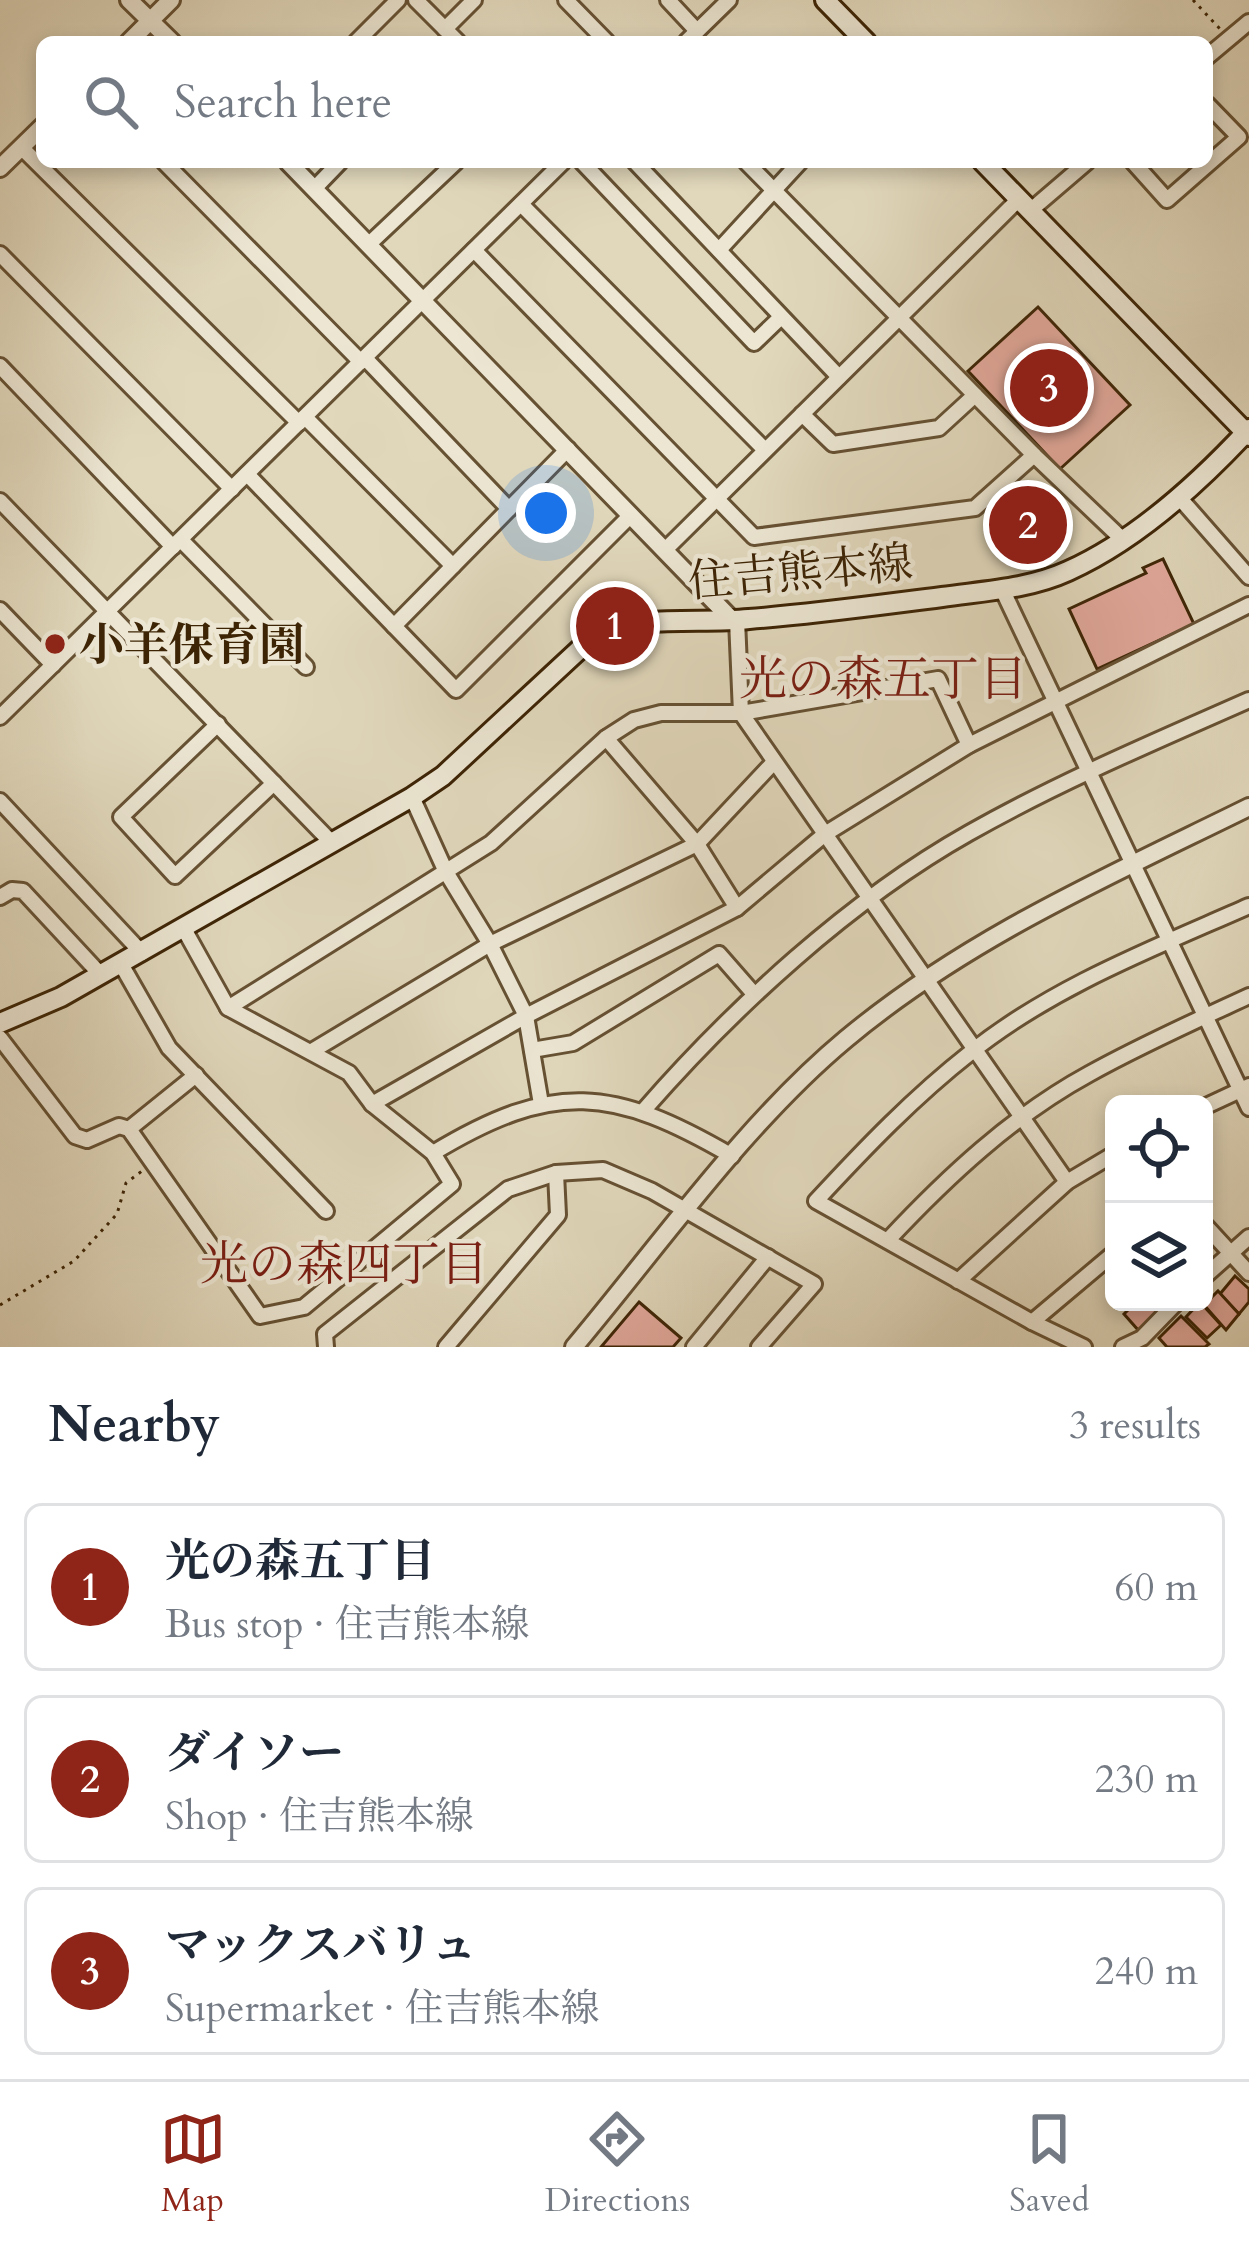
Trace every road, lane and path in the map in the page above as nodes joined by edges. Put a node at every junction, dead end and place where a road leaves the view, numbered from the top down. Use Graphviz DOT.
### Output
graph roads {
  1 [pos="129,0"];
  2 [pos="171,0"];
  3 [pos="398,0"];
  4 [pos="416,0"];
  5 [pos="474,0"];
  6 [pos="566,0"];
  7 [pos="668,0"];
  8 [pos="730,0"];
  9 [pos="825,0"];
  10 [pos="1193,0"];
  11 [pos="151,20"];
  12 [pos="445,29"];
  13 [pos="1242,33"];
  14 [pos="134,36"];
  15 [pos="166,36"];
  16 [pos="362,36"];
  17 [pos="452,36"];
  18 [pos="601,36"];
  19 [pos="692,36"];
  20 [pos="860,36"];
  21 [pos="1213,53"];
  22 [pos="1213,110"];
  23 [pos="36,133"];
  24 [pos="21,148"];
  25 [pos="1213,160"];
  26 [pos="36,163"];
  27 [pos="0,168"];
  28 [pos="42,168"];
  29 [pos="170,168"];
  30 [pos="293,168"];
  31 [pos="334,168"];
  32 [pos="450,168"];
  33 [pos="557,168"];
  34 [pos="588,168"];
  35 [pos="641,168"];
  36 [pos="752,168"];
  37 [pos="794,168"];
  38 [pos="989,168"];
  39 [pos="1078,168"];
  40 [pos="1138,168"];
  41 [pos="1204,168"];
  42 [pos="314,189"];
  43 [pos="773,190"];
  44 [pos="521,204"];
  45 [pos="1025,205"];
  46 [pos="368,245"];
  47 [pos="474,250"];
  48 [pos="718,250"];
  49 [pos="0,254"];
  50 [pos="422,301"];
  51 [pos="782,317"];
  52 [pos="900,317"];
  53 [pos="363,360"];
  54 [pos="0,366"];
  55 [pos="839,377"];
  56 [pos="975,395"];
  57 [pos="802,414"];
  58 [pos="302,420"];
  59 [pos="1248,433"];
  60 [pos="568,449"];
  61 [pos="765,450"];
  62 [pos="1034,455"];
  63 [pos="247,474"];
  64 [pos="232,489"];
  65 [pos="1178,496"];
  66 [pos="717,499"];
  67 [pos="0,501"];
  68 [pos="509,509"];
  69 [pos="632,515"];
  70 [pos="1122,539"];
  71 [pos="177,543"];
  72 [pos="666,549"];
  73 [pos="453,566"];
  74 [pos="1249,577"];
  75 [pos="1002,589"];
  76 [pos="1249,605"];
  77 [pos="0,610"];
  78 [pos="109,610"];
  79 [pos="735,621"];
  80 [pos="394,626"];
  81 [pos="53,665"];
  82 [pos="306,667"];
  83 [pos="1249,700"];
  84 [pos="1053,701"];
  85 [pos="741,713"];
  86 [pos="0,717"];
  87 [pos="218,724"];
  88 [pos="606,738"];
  89 [pos="969,745"];
  90 [pos="772,763"];
  91 [pos="1087,772"];
  92 [pos="274,783"];
  93 [pos="412,797"];
  94 [pos="0,800"];
  95 [pos="1249,808"];
  96 [pos="825,834"];
  97 [pos="332,843"];
  98 [pos="697,844"];
  99 [pos="1135,863"];
  100 [pos="446,872"];
  101 [pos="0,897"];
  102 [pos="871,900"];
  103 [pos="1249,906"];
  104 [pos="737,908"];
  105 [pos="184,929"];
  106 [pos="1169,942"];
  107 [pos="490,944"];
  108 [pos="142,952"];
  109 [pos="121,964"];
  110 [pos="100,975"];
  111 [pos="923,979"];
  112 [pos="754,994"];
  113 [pos="1249,996"];
  114 [pos="228,1008"];
  115 [pos="1208,1015"];
  116 [pos="526,1016"];
  117 [pos="0,1023"];
  118 [pos="0,1038"];
  119 [pos="532,1050"];
  120 [pos="312,1051"];
  121 [pos="972,1051"];
  122 [pos="196,1075"];
  123 [pos="1245,1088"];
  124 [pos="1213,1103"];
  125 [pos="372,1104"];
  126 [pos="541,1104"];
  127 [pos="1249,1108"];
  128 [pos="644,1110"];
  129 [pos="1021,1118"];
  130 [pos="128,1129"];
  131 [pos="434,1153"];
  132 [pos="732,1156"];
  133 [pos="1105,1159"];
  134 [pos="154,1165"];
  135 [pos="556,1173"];
  136 [pos="1067,1182"];
  137 [pos="326,1211"];
  138 [pos="687,1211"];
  139 [pos="1213,1234"];
  140 [pos="1249,1237"];
  141 [pos="888,1240"];
  142 [pos="1231,1253"];
  143 [pos="768,1257"];
  144 [pos="1105,1261"];
  145 [pos="1213,1269"];
  146 [pos="1249,1273"];
  147 [pos="958,1281"];
  148 [pos="0,1305"];
  149 [pos="1168,1311"];
  150 [pos="1032,1322"];
  151 [pos="326,1347"];
  152 [pos="446,1347"];
  153 [pos="574,1347"];
  154 [pos="694,1347"];
  155 [pos="759,1347"];
  156 [pos="1084,1347"];
  157 [pos="1123,1347"];
  1 -- 11 [label="street"];
  2 -- 11 [label="street"];
  3 -- 16 [label="street"];
  4 -- 12 [label="street"];
  5 -- 12 [label="street"];
  6 -- 18 [label="street"];
  7 -- 19 [label="street"];
  8 -- 19 [label="street"];
  9 -- 20 [label="main road"];
  10 -- 13 [label="path"];
  11 -- 14 [label="street"];
  11 -- 15 [label="street"];
  12 -- 17 [label="street"];
  13 -- 21 [label="street"];
  22 -- 25 [label="street"];
  23 -- 24 [label="street"];
  24 -- 26 [label="street"];
  24 -- 27 [label="street"];
  28 -- 58 [label="street"];
  29 -- 53 [label="street"];
  30 -- 42 [label="street"];
  31 -- 42 [label="street"];
  32 -- 46 [label="street"];
  33 -- 44 [label="street"];
  34 -- 51 [label="street"];
  35 -- 48 [label="street"];
  36 -- 43 [label="street"];
  37 -- 43 [label="street"];
  38 -- 45 [label="main road, 住吉熊本線"];
  39 -- 45 [label="street"];
  40 -- 41 [label="street"];
  42 -- 46 [label="street"];
  43 -- 48 [label="street"];
  43 -- 52 [label="street"];
  44 -- 47 [label="street"];
  44 -- 61 [label="street"];
  45 -- 52 [label="street"];
  45 -- 59 [label="main road, 住吉熊本線"];
  46 -- 50 [label="street"];
  47 -- 50 [label="street"];
  47 -- 66 [label="street"];
  48 -- 51 [label="street"];
  49 -- 64 [label="street"];
  50 -- 53 [label="street"];
  50 -- 60 [label="street"];
  51 -- 55 [label="street"];
  52 -- 55 [label="street"];
  52 -- 56 [label="street"];
  53 -- 58 [label="street"];
  53 -- 68 [label="street"];
  54 -- 71 [label="street"];
  55 -- 57 [label="street"];
  56 -- 57 [label="street"];
  56 -- 62 [label="street"];
  57 -- 61 [label="street"];
  58 -- 63 [label="street"];
  58 -- 73 [label="street"];
  59 -- 65 [label="main road, 住吉熊本線"];
  60 -- 68 [label="street"];
  60 -- 69 [label="street"];
  61 -- 66 [label="street"];
  62 -- 66 [label="street"];
  62 -- 70 [label="street"];
  63 -- 64 [label="street"];
  63 -- 80 [label="street"];
  64 -- 71 [label="street"];
  65 -- 70 [label="main road, 住吉熊本線"];
  65 -- 74 [label="street"];
  66 -- 72 [label="street"];
  67 -- 78 [label="street"];
  68 -- 73 [label="street"];
  69 -- 72 [label="street"];
  69 -- 80 [label="street"];
  70 -- 75 [label="main road, 住吉熊本線"];
  71 -- 78 [label="street"];
  71 -- 82 [label="street"];
  72 -- 79 [label="street"];
  73 -- 80 [label="street"];
  75 -- 79 [label="main road, 住吉熊本線"];
  75 -- 84 [label="street"];
  76 -- 84 [label="street"];
  77 -- 81 [label="street"];
  78 -- 81 [label="street"];
  78 -- 87 [label="street"];
  79 -- 85 [label="street"];
  79 -- 93 [label="main road, 住吉熊本線"];
  81 -- 86 [label="street"];
  83 -- 91 [label="street"];
  84 -- 89 [label="street"];
  84 -- 91 [label="street"];
  85 -- 88 [label="street"];
  85 -- 89 [label="street"];
  85 -- 90 [label="street"];
  87 -- 92 [label="street"];
  87 -- 92 [label="street"];
  88 -- 98 [label="street"];
  88 -- 100 [label="street"];
  89 -- 96 [label="street"];
  90 -- 96 [label="street"];
  90 -- 98 [label="street"];
  91 -- 99 [label="street"];
  91 -- 102 [label="street"];
  92 -- 97 [label="street"];
  93 -- 97 [label="main road, 住吉熊本線"];
  93 -- 100 [label="street"];
  94 -- 108 [label="street"];
  95 -- 99 [label="street"];
  96 -- 102 [label="street"];
  96 -- 104 [label="street"];
  97 -- 105 [label="main road, 住吉熊本線"];
  98 -- 104 [label="street"];
  98 -- 107 [label="street"];
  99 -- 106 [label="street"];
  99 -- 111 [label="street"];
  100 -- 107 [label="street"];
  100 -- 114 [label="street"];
  101 -- 110 [label="street"];
  102 -- 111 [label="street"];
  102 -- 112 [label="street"];
  103 -- 106 [label="street"];
  104 -- 116 [label="street"];
  105 -- 108 [label="main road, 住吉熊本線"];
  105 -- 114 [label="street"];
  106 -- 115 [label="street"];
  106 -- 121 [label="street"];
  107 -- 116 [label="street"];
  107 -- 120 [label="street"];
  108 -- 109 [label="main road, 住吉熊本線"];
  109 -- 110 [label="main road, 住吉熊本線"];
  109 -- 122 [label="street"];
  110 -- 117 [label="main road, 住吉熊本線"];
  111 -- 121 [label="street"];
  111 -- 132 [label="street"];
  112 -- 119 [label="street"];
  112 -- 128 [label="street"];
  113 -- 115 [label="street"];
  114 -- 120 [label="street"];
  115 -- 123 [label="street"];
  115 -- 129 [label="street"];
  116 -- 119 [label="street"];
  116 -- 125 [label="street"];
  118 -- 130 [label="street"];
  119 -- 126 [label="street"];
  120 -- 125 [label="street"];
  121 -- 129 [label="street"];
  121 -- 141 [label="street"];
  122 -- 130 [label="street"];
  122 -- 137 [label="street"];
  123 -- 124 [label="street"];
  123 -- 127 [label="street"];
  125 -- 131 [label="street"];
  126 -- 128 [label="street"];
  126 -- 131 [label="street"];
  128 -- 132 [label="street"];
  129 -- 136 [label="street"];
  129 -- 141 [label="street"];
  130 -- 134 [label="street"];
  131 -- 134 [label="street"];
  132 -- 138 [label="street"];
  133 -- 136 [label="street"];
  134 -- 148 [label="path"];
  135 -- 138 [label="street"];
  135 -- 151 [label="street"];
  135 -- 152 [label="street"];
  136 -- 147 [label="street"];
  138 -- 143 [label="street"];
  138 -- 153 [label="street"];
  139 -- 142 [label="street"];
  140 -- 142 [label="street"];
  141 -- 147 [label="street"];
  142 -- 145 [label="street"];
  142 -- 146 [label="street"];
  143 -- 154 [label="street"];
  143 -- 155 [label="street"];
  144 -- 150 [label="street"];
  147 -- 150 [label="street"];
  149 -- 157 [label="street"];
  150 -- 156 [label="street"];
}
